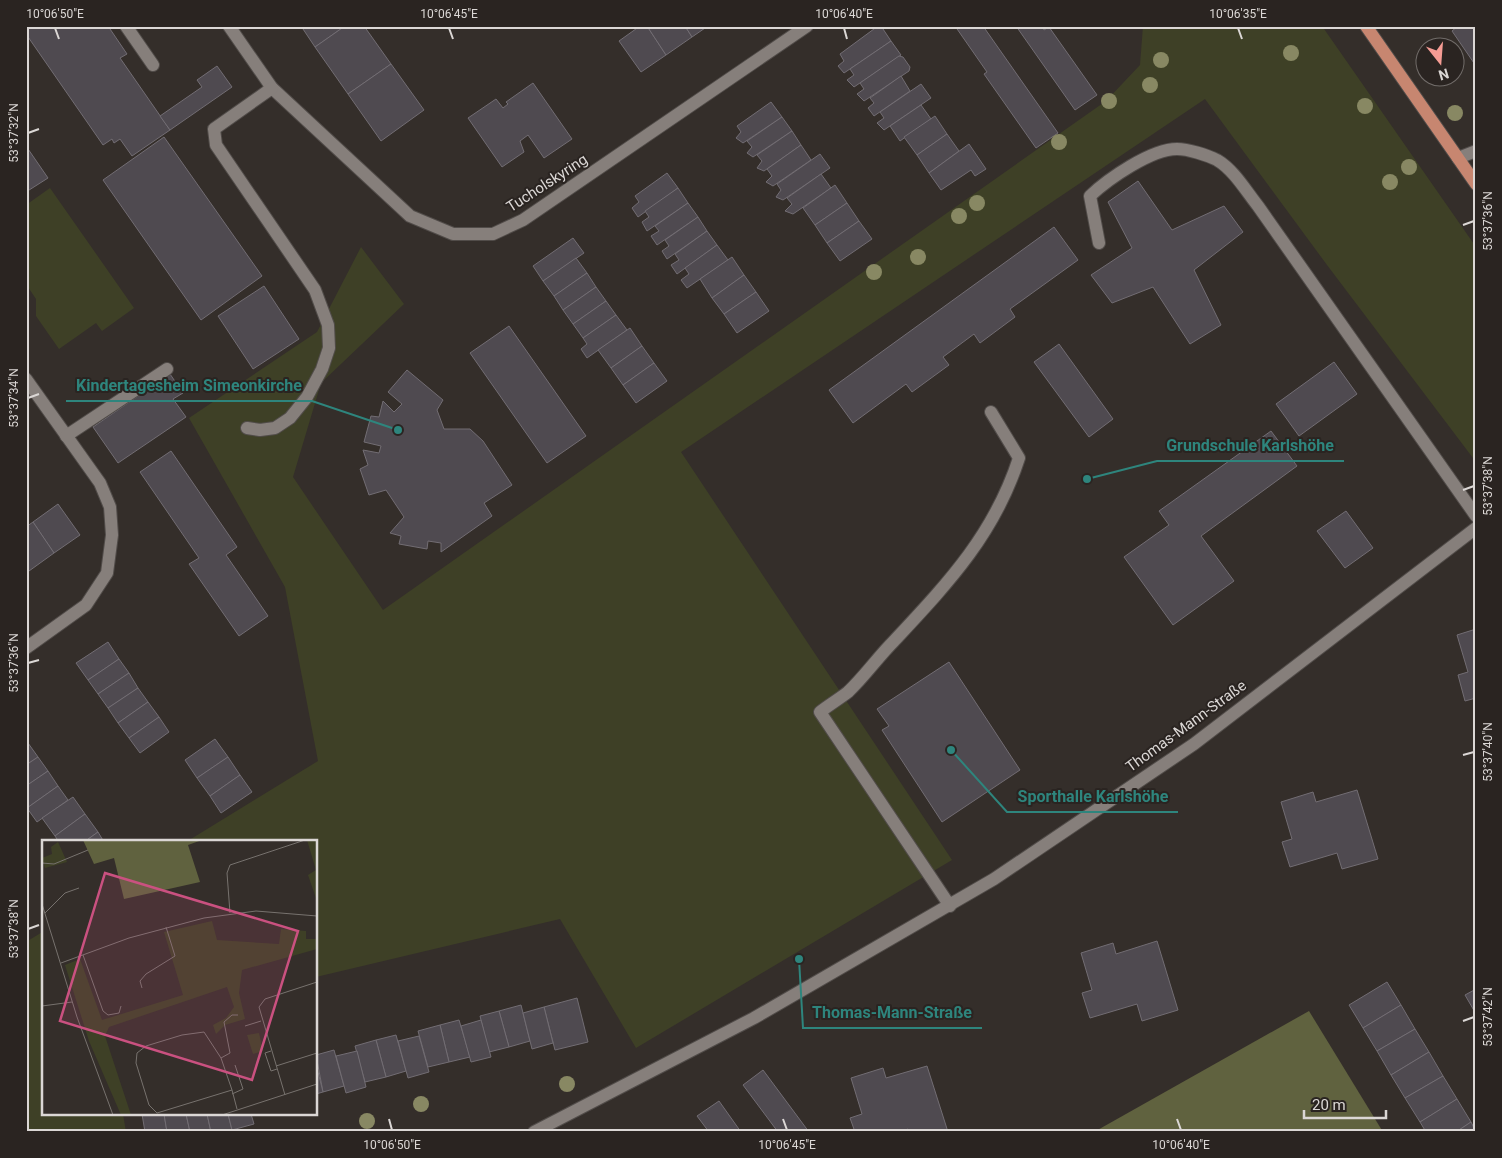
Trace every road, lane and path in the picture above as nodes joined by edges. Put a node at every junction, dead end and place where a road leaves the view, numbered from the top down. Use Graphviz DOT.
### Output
graph roads {
  1 [pos="126,26"];
  2 [pos="229,26"];
  3 [pos="807,26"];
  4 [pos="1366,26"];
  5 [pos="154,65"];
  6 [pos="272,88"];
  7 [pos="1476,152"];
  8 [pos="1458,158"];
  9 [pos="1476,184"];
  10 [pos="1099,243"];
  11 [pos="167,369"];
  12 [pos="26,379"];
  13 [pos="991,412"];
  14 [pos="247,428"];
  15 [pos="66,436"];
  16 [pos="1476,516"];
  17 [pos="1476,528"];
  18 [pos="26,648"];
  19 [pos="950,906"];
  20 [pos="534,1132"];
  1 -- 5 [label="street"];
  2 -- 6 [label="street, Tucholskyring"];
  3 -- 6 [label="street, Tucholskyring"];
  4 -- 8 [label="main road"];
  6 -- 14 [label="street"];
  7 -- 8 [label="street"];
  8 -- 9 [label="main road"];
  10 -- 16 [label="street"];
  11 -- 15 [label="street"];
  12 -- 15 [label="street"];
  13 -- 19 [label="street"];
  15 -- 18 [label="street"];
  17 -- 19 [label="street, Thomas-Mann-Straße"];
  19 -- 20 [label="street, Thomas-Mann-Straße"];
}
